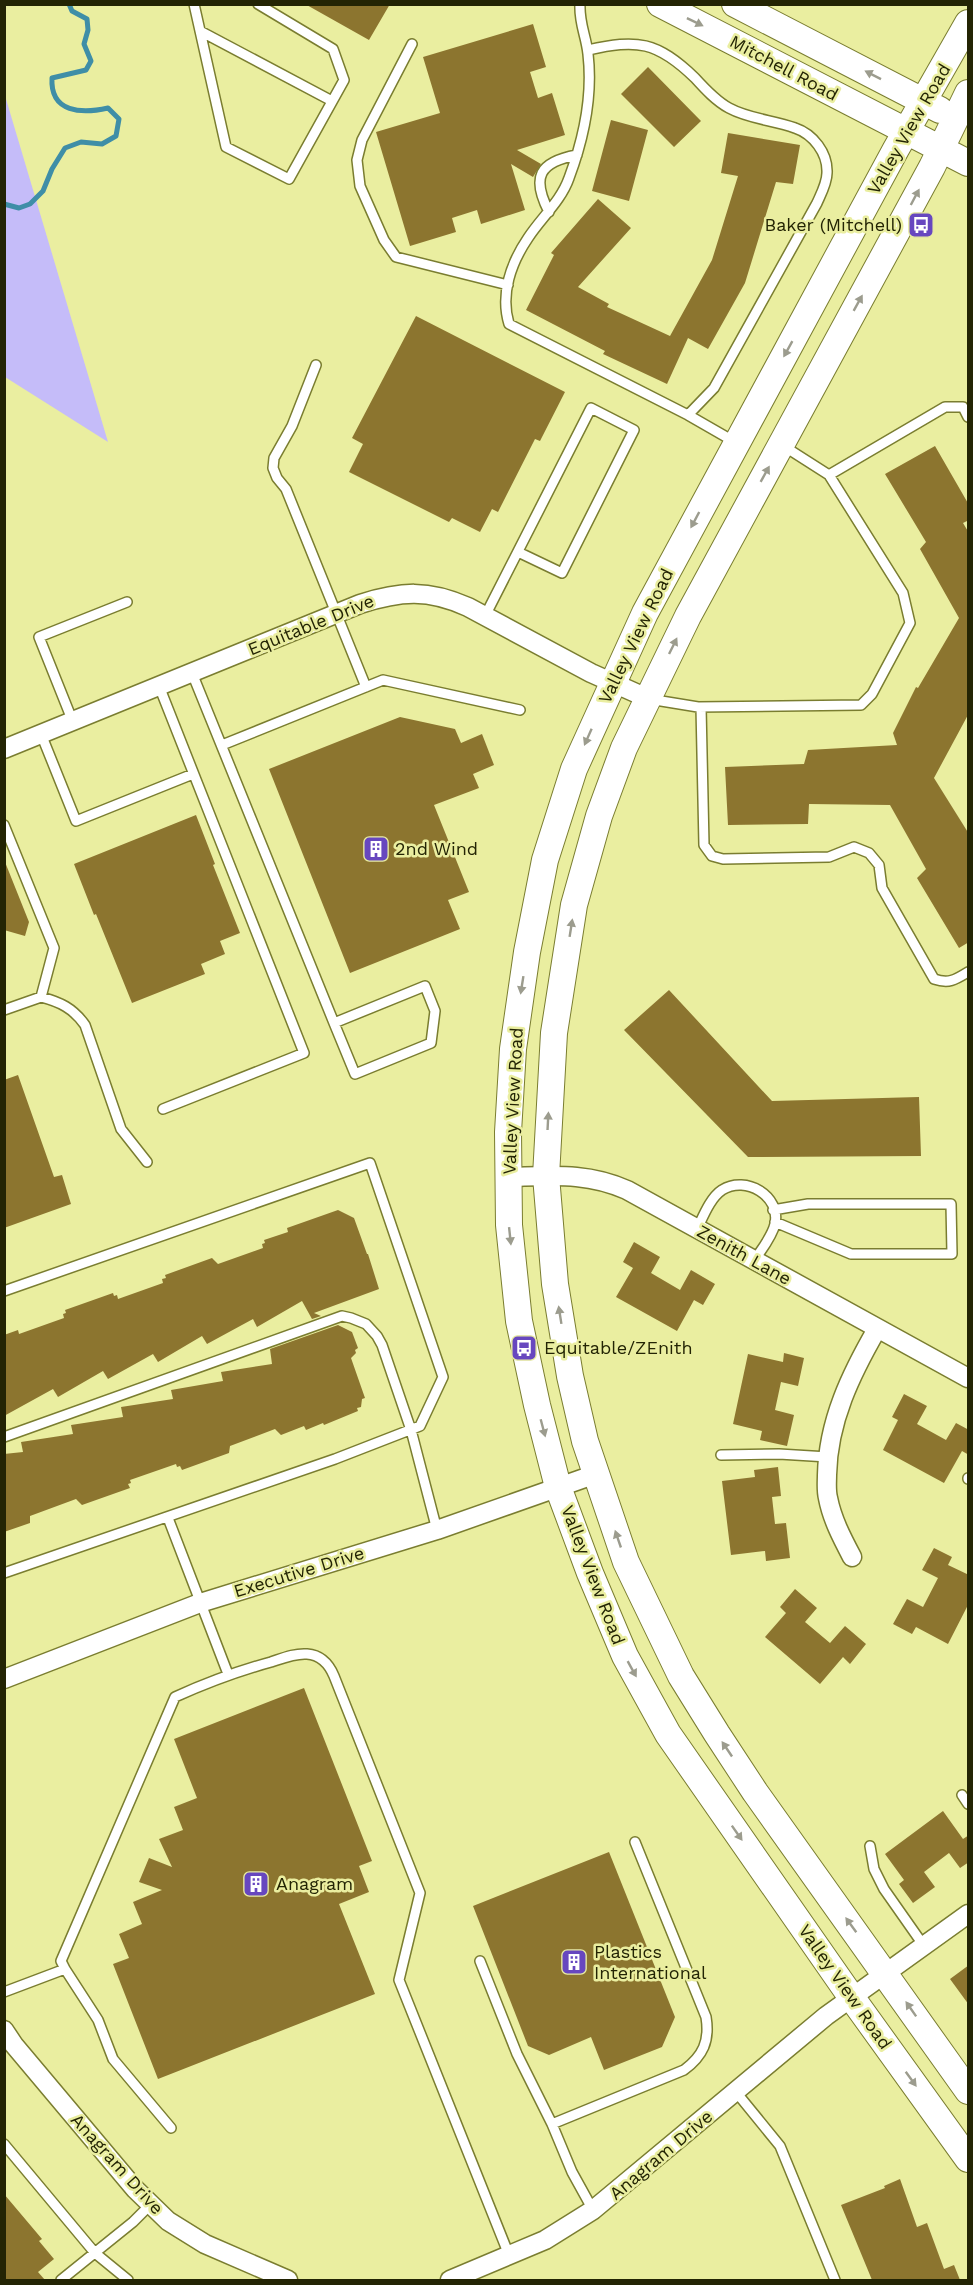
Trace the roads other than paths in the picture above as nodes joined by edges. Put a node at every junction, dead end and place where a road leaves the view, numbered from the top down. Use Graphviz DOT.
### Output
graph roads {
  1 [pos="194,4"];
  2 [pos="258,4"];
  3 [pos="580,4"];
  4 [pos="660,4"];
  5 [pos="744,7"];
  6 [pos="969,23"];
  7 [pos="200,31"];
  8 [pos="412,44"];
  9 [pos="588,50"];
  10 [pos="969,93"];
  11 [pos="332,101"];
  12 [pos="925,102"];
  13 [pos="962,121"];
  14 [pos="907,132"];
  15 [pos="940,148"];
  16 [pos="577,155"];
  17 [pos="969,163"];
  18 [pos="549,212"];
  19 [pos="508,285"];
  20 [pos="316,365"];
  21 [pos="688,415"];
  22 [pos="969,417"];
  23 [pos="736,443"];
  24 [pos="781,444"];
  25 [pos="829,475"];
  26 [pos="518,552"];
  27 [pos="127,602"];
  28 [pos="336,614"];
  29 [pos="485,616"];
  30 [pos="192,673"];
  31 [pos="612,683"];
  32 [pos="159,686"];
  33 [pos="366,687"];
  34 [pos="647,698"];
  35 [pos="701,707"];
  36 [pos="520,710"];
  37 [pos="73,722"];
  38 [pos="41,734"];
  39 [pos="222,745"];
  40 [pos="4,749"];
  41 [pos="193,774"];
  42 [pos="5,827"];
  43 [pos="969,972"];
  44 [pos="40,997"];
  45 [pos="4,1010"];
  46 [pos="334,1023"];
  47 [pos="163,1109"];
  48 [pos="147,1162"];
  49 [pos="546,1176"];
  50 [pos="508,1177"];
  51 [pos="773,1210"];
  52 [pos="775,1222"];
  53 [pos="697,1229"];
  54 [pos="754,1261"];
  55 [pos="4,1291"];
  56 [pos="877,1329"];
  57 [pos="969,1378"];
  58 [pos="411,1430"];
  59 [pos="4,1437"];
  60 [pos="721,1455"];
  61 [pos="828,1457"];
  62 [pos="596,1474"];
  63 [pos="558,1487"];
  64 [pos="168,1518"];
  65 [pos="437,1530"];
  66 [pos="852,1557"];
  67 [pos="4,1573"];
  68 [pos="200,1603"];
  69 [pos="228,1674"];
  70 [pos="4,1679"];
  71 [pos="962,1795"];
  72 [pos="969,1804"];
  73 [pos="635,1842"];
  74 [pos="870,1846"];
  75 [pos="969,1914"];
  76 [pos="924,1946"];
  77 [pos="480,1961"];
  78 [pos="65,1969"];
  79 [pos="885,1973"];
  80 [pos="4,1992"];
  81 [pos="852,1998"];
  82 [pos="8,2043"];
  83 [pos="969,2091"];
  84 [pos="736,2092"];
  85 [pos="552,2124"];
  86 [pos="171,2128"];
  87 [pos="4,2144"];
  88 [pos="969,2159"];
  89 [pos="151,2204"];
  90 [pos="594,2210"];
  91 [pos="95,2253"];
  92 [pos="509,2256"];
  93 [pos="61,2280"];
  94 [pos="128,2280"];
  95 [pos="288,2280"];
  96 [pos="450,2280"];
  97 [pos="836,2280"];
  1 -- 7 [label="lane"];
  2 -- 11 [label="lane"];
  3 -- 9 [label="lane"];
  4 -- 14 [label="main road, Mitchell Road, one-way"];
  12 -- 5 [label="main road, Mitchell Road, one-way"];
  6 -- 12 [label="main road, Valley View Road"];
  7 -- 11 [label="lane"];
  7 -- 11 [label="lane"];
  8 -- 19 [label="lane"];
  9 -- 16 [label="lane"];
  9 -- 21 [label="lane"];
  10 -- 13 [label="main road, Valley View Road"];
  12 -- 13 [label="main road, Mitchell Road"];
  12 -- 14 [label="main road, Valley View Road"];
  13 -- 15 [label="main road, Valley View Road"];
  14 -- 15 [label="main road, Mitchell Road"];
  14 -- 23 [label="main road, Valley View Road, one-way"];
  15 -- 17 [label="main road, Mitchell Road"];
  24 -- 15 [label="main road, Valley View Road, one-way"];
  16 -- 18 [label="lane"];
  16 -- 18 [label="lane"];
  18 -- 19 [label="lane"];
  19 -- 21 [label="lane"];
  20 -- 28 [label="lane"];
  21 -- 23 [label="lane"];
  22 -- 25 [label="lane"];
  23 -- 31 [label="main road, Valley View Road, one-way"];
  24 -- 25 [label="lane"];
  34 -- 24 [label="main road, Valley View Road, one-way"];
  25 -- 35 [label="lane"];
  26 -- 26 [label="lane"];
  26 -- 29 [label="lane"];
  27 -- 37 [label="lane"];
  28 -- 29 [label="street, Equitable Drive"];
  28 -- 30 [label="street, Equitable Drive"];
  28 -- 33 [label="lane"];
  29 -- 31 [label="street, Equitable Drive"];
  30 -- 32 [label="street, Equitable Drive"];
  30 -- 39 [label="lane"];
  31 -- 34 [label="street, Equitable Drive"];
  31 -- 50 [label="main road, Valley View Road, one-way"];
  32 -- 37 [label="street, Equitable Drive"];
  32 -- 41 [label="lane"];
  33 -- 36 [label="lane"];
  33 -- 39 [label="lane"];
  34 -- 35 [label="lane"];
  49 -- 34 [label="main road, Valley View Road, one-way"];
  35 -- 43 [label="lane"];
  37 -- 38 [label="street, Equitable Drive"];
  38 -- 40 [label="street, Equitable Drive"];
  38 -- 41 [label="lane"];
  39 -- 46 [label="lane"];
  41 -- 47 [label="lane"];
  42 -- 44 [label="lane"];
  44 -- 45 [label="lane"];
  44 -- 48 [label="lane"];
  46 -- 46 [label="lane"];
  49 -- 50 [label="street, Zenith Lane"];
  49 -- 53 [label="street, Zenith Lane"];
  62 -- 49 [label="main road, Valley View Road, one-way"];
  50 -- 63 [label="main road, Valley View Road, one-way"];
  51 -- 52 [label="lane"];
  51 -- 52 [label="lane"];
  51 -- 53 [label="lane"];
  52 -- 54 [label="lane"];
  53 -- 54 [label="street, Zenith Lane"];
  54 -- 56 [label="street, Zenith Lane"];
  55 -- 58 [label="lane"];
  56 -- 57 [label="street, Zenith Lane"];
  56 -- 61 [label="street"];
  58 -- 59 [label="lane"];
  58 -- 64 [label="lane"];
  58 -- 65 [label="lane"];
  60 -- 61 [label="lane"];
  61 -- 66 [label="street"];
  62 -- 63 [label="street, Executive Drive"];
  79 -- 62 [label="main road, Valley View Road, one-way"];
  63 -- 65 [label="street, Executive Drive"];
  63 -- 81 [label="main road, Valley View Road, one-way"];
  64 -- 67 [label="lane"];
  64 -- 68 [label="lane"];
  65 -- 68 [label="street, Executive Drive"];
  68 -- 69 [label="lane"];
  68 -- 70 [label="street, Executive Drive"];
  69 -- 78 [label="lane"];
  69 -- 92 [label="lane"];
  71 -- 72 [label="lane"];
  73 -- 85 [label="lane"];
  74 -- 76 [label="lane"];
  75 -- 76 [label="street"];
  76 -- 79 [label="street"];
  77 -- 85 [label="lane"];
  78 -- 80 [label="lane"];
  78 -- 86 [label="lane"];
  79 -- 81 [label="street"];
  83 -- 79 [label="main road, Valley View Road, one-way"];
  81 -- 84 [label="street, Anagram Drive"];
  81 -- 88 [label="main road, Valley View Road, one-way"];
  82 -- 89 [label="street, Anagram Drive"];
  84 -- 90 [label="street, Anagram Drive"];
  84 -- 97 [label="lane"];
  85 -- 90 [label="lane"];
  87 -- 91 [label="lane"];
  89 -- 91 [label="lane"];
  89 -- 95 [label="street, Anagram Drive"];
  90 -- 92 [label="street, Anagram Drive"];
  91 -- 93 [label="lane"];
  91 -- 94 [label="lane"];
  92 -- 96 [label="street, Anagram Drive"];
}
